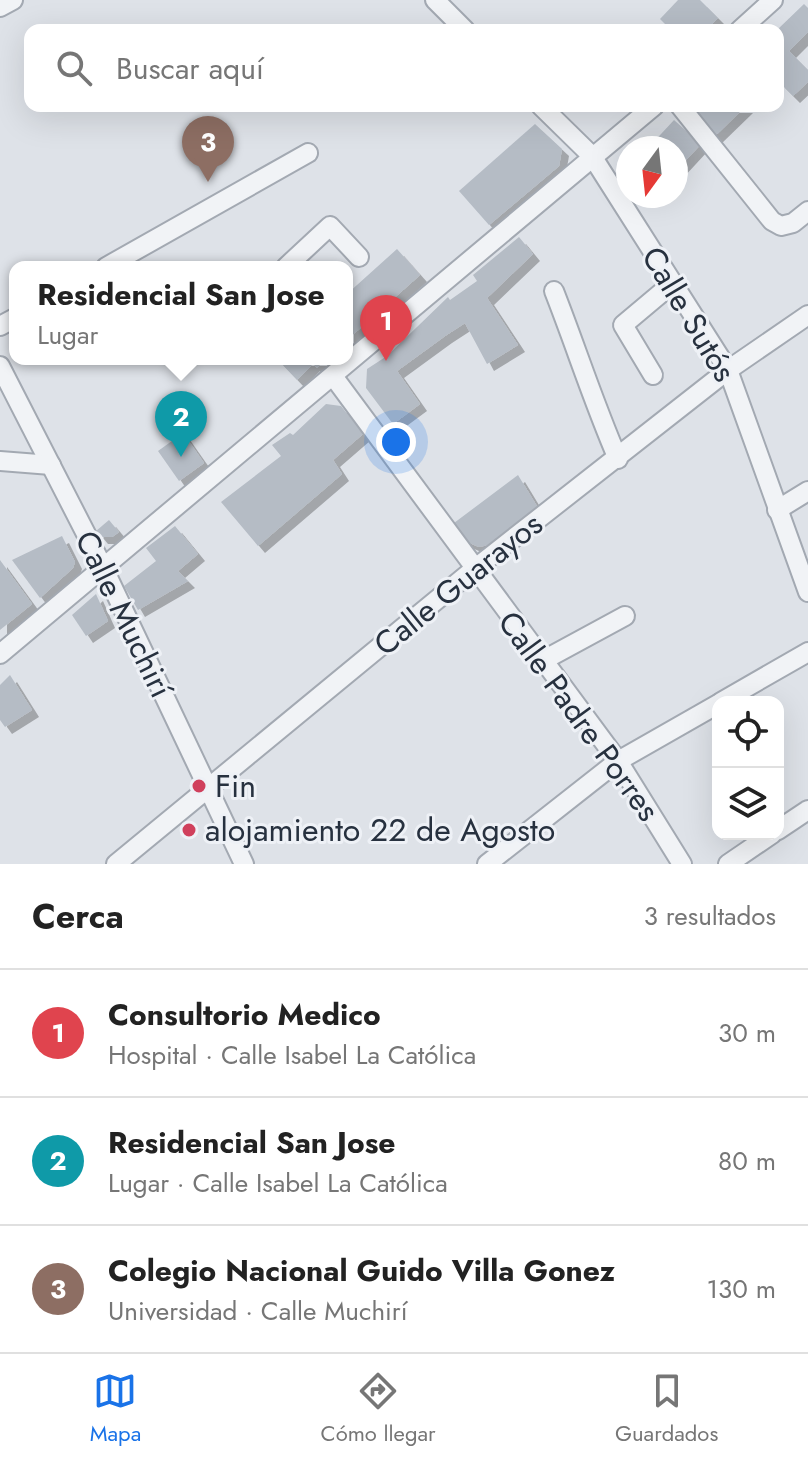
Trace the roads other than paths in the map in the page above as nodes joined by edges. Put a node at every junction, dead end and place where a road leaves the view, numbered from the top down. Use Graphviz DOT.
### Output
graph roads {
  1 [pos="13,0"];
  2 [pos="435,0"];
  3 [pos="773,0"];
  4 [pos="0,7"];
  5 [pos="459,24"];
  6 [pos="747,24"];
  7 [pos="547,112"];
  8 [pos="647,112"];
  9 [pos="685,112"];
  10 [pos="308,153"];
  11 [pos="592,156"];
  12 [pos="808,211"];
  13 [pos="359,257"];
  14 [pos="117,261"];
  15 [pos="292,261"];
  16 [pos="673,283"];
  17 [pos="554,291"];
  18 [pos="808,315"];
  19 [pos="353,356"];
  20 [pos="343,365"];
  21 [pos="0,366"];
  22 [pos="728,370"];
  23 [pos="653,375"];
  24 [pos="333,376"];
  25 [pos="618,459"];
  26 [pos="0,461"];
  27 [pos="51,465"];
  28 [pos="808,491"];
  29 [pos="777,510"];
  30 [pos="104,569"];
  31 [pos="473,570"];
  32 [pos="808,592"];
  33 [pos="625,616"];
  34 [pos="808,652"];
  35 [pos="0,654"];
  36 [pos="542,661"];
  37 [pos="731,696"];
  38 [pos="712,707"];
  39 [pos="618,761"];
  40 [pos="207,789"];
  41 [pos="808,810"];
  42 [pos="784,826"];
  43 [pos="763,840"];
  44 [pos="116,864"];
  45 [pos="244,864"];
  46 [pos="487,864"];
  47 [pos="682,864"];
  48 [pos="728,864"];
  1 -- 4 [label="street"];
  2 -- 5 [label="street"];
  3 -- 6 [label="street"];
  7 -- 11 [label="street, Calle Sutós"];
  8 -- 11 [label="street"];
  9 -- 12 [label="street"];
  10 -- 14 [label="street"];
  11 -- 16 [label="street, Calle Sutós"];
  11 -- 19 [label="street"];
  13 -- 15 [label="street"];
  16 -- 22 [label="street, Calle Sutós"];
  16 -- 23 [label="street"];
  17 -- 25 [label="street"];
  18 -- 22 [label="street, Calle Guarayos"];
  20 -- 24 [label="street"];
  21 -- 27 [label="street, Calle Muchirí"];
  22 -- 25 [label="street, Calle Guarayos"];
  22 -- 29 [label="street, Calle Sutós"];
  24 -- 30 [label="street"];
  24 -- 31 [label="street, Calle Padre Porres"];
  25 -- 31 [label="street, Calle Guarayos"];
  26 -- 27 [label="street"];
  27 -- 30 [label="street, Calle Muchirí"];
  28 -- 29 [label="street"];
  29 -- 32 [label="street, Calle Sutós"];
  30 -- 35 [label="street"];
  30 -- 40 [label="street, Calle Muchirí"];
  31 -- 36 [label="street, Calle Padre Porres"];
  31 -- 40 [label="street, Calle Guarayos"];
  33 -- 36 [label="street"];
  34 -- 37 [label="street"];
  36 -- 39 [label="street, Calle Padre Porres"];
  38 -- 39 [label="street"];
  39 -- 46 [label="street"];
  39 -- 47 [label="street, Calle Padre Porres"];
  40 -- 44 [label="street, Calle Guarayos"];
  40 -- 45 [label="street, Calle Muchirí"];
  41 -- 42 [label="street"];
  43 -- 48 [label="street"];
}
